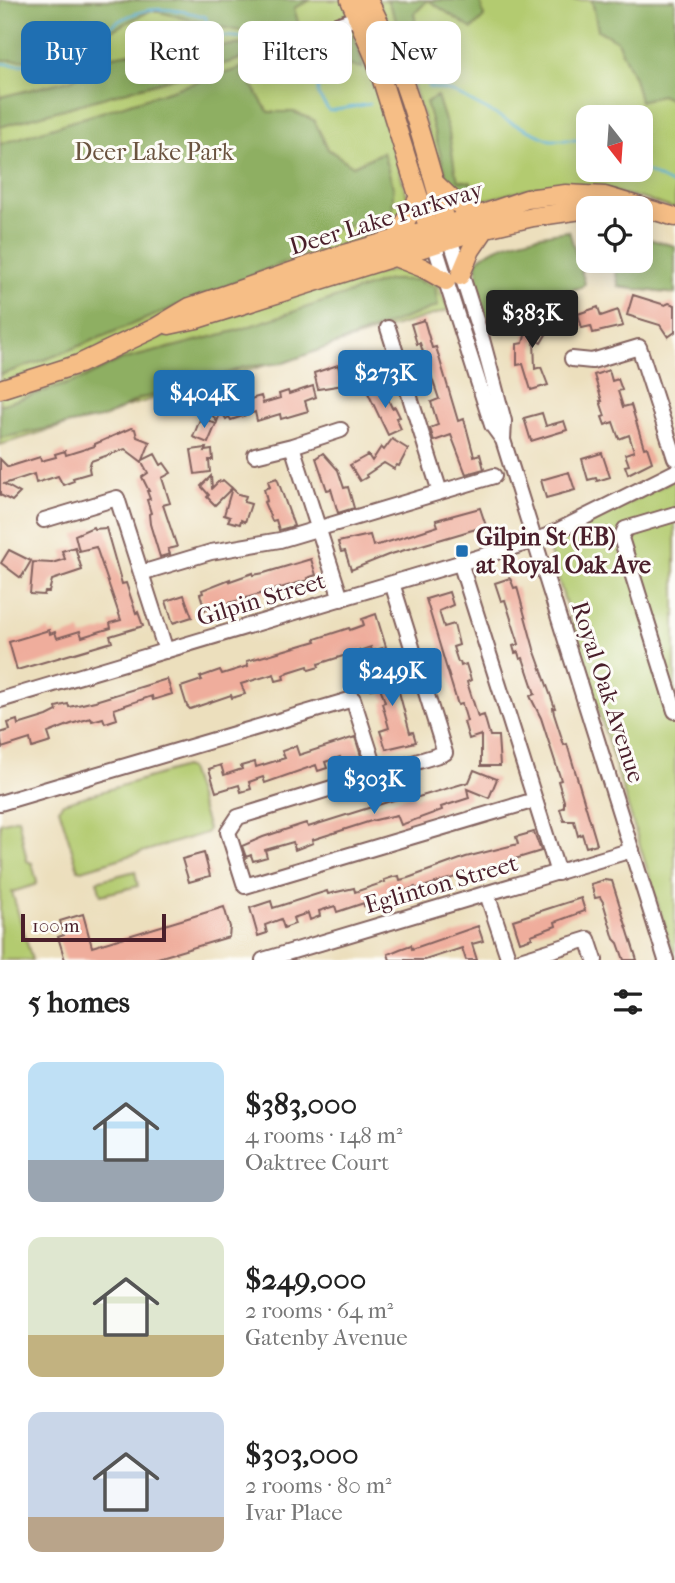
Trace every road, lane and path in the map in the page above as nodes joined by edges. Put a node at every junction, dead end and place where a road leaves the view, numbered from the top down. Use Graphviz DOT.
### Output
graph roads {
  1 [pos="350,0"];
  2 [pos="369,0"];
  3 [pos="359,18"];
  4 [pos="350,21"];
  5 [pos="434,182"];
  6 [pos="605,196"];
  7 [pos="419,197"];
  8 [pos="576,211"];
  9 [pos="653,212"];
  10 [pos="675,217"];
  11 [pos="483,222"];
  12 [pos="440,235"];
  13 [pos="395,248"];
  14 [pos="453,278"];
  15 [pos="388,328"];
  16 [pos="572,359"];
  17 [pos="0,389"];
  18 [pos="341,430"];
  19 [pos="292,446"];
  20 [pos="255,455"];
  21 [pos="675,458"];
  22 [pos="675,472"];
  23 [pos="494,476"];
  24 [pos="440,492"];
  25 [pos="675,514"];
  26 [pos="44,520"];
  27 [pos="319,529"];
  28 [pos="534,540"];
  29 [pos="460,562"];
  30 [pos="141,573"];
  31 [pos="392,583"];
  32 [pos="341,599"];
  33 [pos="166,651"];
  34 [pos="0,700"];
  35 [pos="674,707"];
  36 [pos="377,774"];
  37 [pos="535,800"];
  38 [pos="0,803"];
  39 [pos="632,850"];
  40 [pos="558,873"];
  41 [pos="487,894"];
  42 [pos="263,960"];
  43 [pos="509,960"];
  44 [pos="520,960"];
  45 [pos="595,960"];
  46 [pos="666,960"];
  1 -- 3 [label="main road, Royal Oak Avenue"];
  2 -- 5 [label="main road, Royal Oak Avenue"];
  3 -- 4 [label="street"];
  3 -- 7 [label="main road, Royal Oak Avenue"];
  5 -- 11 [label="main road"];
  5 -- 12 [label="main road, Royal Oak Avenue"];
  6 -- 11 [label="main road, Deer Lake Parkway"];
  7 -- 12 [label="main road, Royal Oak Avenue"];
  7 -- 13 [label="main road"];
  8 -- 11 [label="main road, Deer Lake Parkway"];
  9 -- 10 [label="main road, Deer Lake Parkway"];
  11 -- 12 [label="main road, Deer Lake Parkway"];
  11 -- 14 [label="main road"];
  12 -- 13 [label="main road, Deer Lake Parkway"];
  12 -- 14 [label="street, Royal Oak Avenue"];
  13 -- 14 [label="main road"];
  13 -- 17 [label="main road, Deer Lake Parkway"];
  14 -- 28 [label="street, Royal Oak Avenue"];
  15 -- 24 [label="street"];
  16 -- 21 [label="street"];
  18 -- 19 [label="street"];
  19 -- 20 [label="street"];
  19 -- 27 [label="street"];
  22 -- 28 [label="street, Gilpin Street"];
  23 -- 24 [label="street"];
  24 -- 27 [label="street"];
  25 -- 35 [label="street"];
  26 -- 30 [label="street"];
  27 -- 30 [label="street"];
  27 -- 32 [label="street"];
  28 -- 29 [label="street, Gilpin Street"];
  28 -- 39 [label="street, Royal Oak Avenue"];
  29 -- 31 [label="street, Gilpin Street"];
  29 -- 37 [label="street"];
  30 -- 33 [label="street"];
  31 -- 32 [label="street, Gilpin Street"];
  31 -- 36 [label="street"];
  32 -- 33 [label="street, Gilpin Street"];
  33 -- 34 [label="street, Gilpin Street"];
  36 -- 37 [label="street"];
  36 -- 38 [label="street"];
  37 -- 40 [label="street"];
  39 -- 40 [label="street, Eglinton Street"];
  39 -- 46 [label="street, Royal Oak Avenue"];
  40 -- 41 [label="street, Eglinton Street"];
  41 -- 42 [label="street, Eglinton Street"];
  41 -- 43 [label="street"];
  44 -- 45 [label="street"];
}
